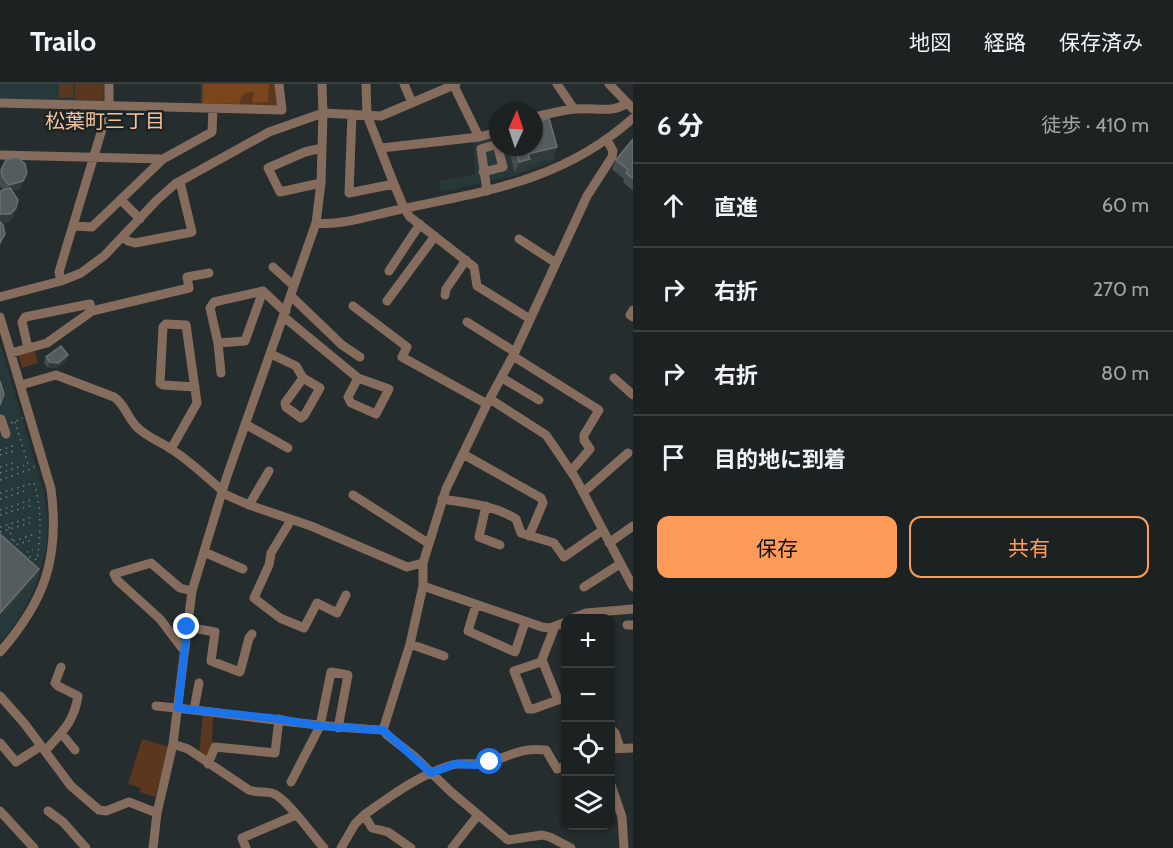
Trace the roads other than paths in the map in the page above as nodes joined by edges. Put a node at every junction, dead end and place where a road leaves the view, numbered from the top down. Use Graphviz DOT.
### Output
graph roads {
  1 [pos="109,84"];
  2 [pos="279,84"];
  3 [pos="322,84"];
  4 [pos="366,84"];
  5 [pos="404,84"];
  6 [pos="557,84"];
  7 [pos="609,84"];
  8 [pos="454,85"];
  9 [pos="0,103"];
  10 [pos="412,103"];
  11 [pos="109,106"];
  12 [pos="630,106"];
  13 [pos="213,108"];
  14 [pos="574,109"];
  15 [pos="282,110"];
  16 [pos="323,113"];
  17 [pos="352,114"];
  18 [pos="367,115"];
  19 [pos="543,115"];
  20 [pos="633,118"];
  21 [pos="298,121"];
  22 [pos="489,134"];
  23 [pos="479,137"];
  24 [pos="607,140"];
  25 [pos="322,148"];
  26 [pos="381,148"];
  27 [pos="0,155"];
  28 [pos="93,158"];
  29 [pos="164,159"];
  30 [pos="483,172"];
  31 [pos="180,182"];
  32 [pos="321,183"];
  33 [pos="394,184"];
  34 [pos="487,190"];
  35 [pos="121,200"];
  36 [pos="404,208"];
  37 [pos="140,219"];
  38 [pos="316,223"];
  39 [pos="420,225"];
  40 [pos="73,226"];
  41 [pos="435,236"];
  42 [pos="123,237"];
  43 [pos="519,239"];
  44 [pos="466,260"];
  45 [pos="555,263"];
  46 [pos="273,267"];
  47 [pos="389,271"];
  48 [pos="209,273"];
  49 [pos="61,281"];
  50 [pos="263,291"];
  51 [pos="293,291"];
  52 [pos="445,295"];
  53 [pos="0,297"];
  54 [pos="387,301"];
  55 [pos="353,306"];
  56 [pos="633,310"];
  57 [pos="92,311"];
  58 [pos="285,314"];
  59 [pos="0,317"];
  60 [pos="633,317"];
  61 [pos="530,319"];
  62 [pos="467,322"];
  63 [pos="218,343"];
  64 [pos="28,348"];
  65 [pos="11,353"];
  66 [pos="271,354"];
  67 [pos="514,354"];
  68 [pos="360,357"];
  69 [pos="220,373"];
  70 [pos="303,378"];
  71 [pos="358,378"];
  72 [pos="502,378"];
  73 [pos="614,378"];
  74 [pos="21,385"];
  75 [pos="195,387"];
  76 [pos="633,395"];
  77 [pos="538,400"];
  78 [pos="489,401"];
  79 [pos="245,424"];
  80 [pos="288,448"];
  81 [pos="171,449"];
  82 [pos="463,453"];
  83 [pos="628,453"];
  84 [pos="268,471"];
  85 [pos="571,471"];
  86 [pos="582,491"];
  87 [pos="222,492"];
  88 [pos="353,495"];
  89 [pos="442,499"];
  90 [pos="249,505"];
  91 [pos="486,506"];
  92 [pos="291,520"];
  93 [pos="633,526"];
  94 [pos="603,530"];
  95 [pos="529,536"];
  96 [pos="428,543"];
  97 [pos="609,543"];
  98 [pos="500,545"];
  99 [pos="204,552"];
  100 [pos="423,563"];
  101 [pos="620,564"];
  102 [pos="408,567"];
  103 [pos="243,569"];
  104 [pos="423,573"];
  105 [pos="423,586"];
  106 [pos="584,587"];
  107 [pos="633,587"];
  108 [pos="192,591"];
  109 [pos="345,595"];
  110 [pos="476,605"];
  111 [pos="633,609"];
  112 [pos="583,614"];
  113 [pos="525,622"];
  114 [pos="561,624"];
  115 [pos="555,626"];
  116 [pos="187,627"];
  117 [pos="252,634"];
  118 [pos="410,644"];
  119 [pos="185,649"];
  120 [pos="0,652"];
  121 [pos="444,656"];
  122 [pos="542,660"];
  123 [pos="61,667"];
  124 [pos="199,683"];
  125 [pos="0,696"];
  126 [pos="156,706"];
  127 [pos="178,708"];
  128 [pos="194,709"];
  129 [pos="279,719"];
  130 [pos="320,726"];
  131 [pos="338,728"];
  132 [pos="383,730"];
  133 [pos="61,733"];
  134 [pos="0,743"];
  135 [pos="173,744"];
  136 [pos="633,748"];
  137 [pos="43,749"];
  138 [pos="615,749"];
  139 [pos="75,750"];
  140 [pos="208,764"];
  141 [pos="561,768"];
  142 [pos="431,773"];
  143 [pos="291,782"];
  144 [pos="615,795"];
  145 [pos="0,811"];
  146 [pos="48,811"];
  147 [pos="157,813"];
  148 [pos="296,815"];
  149 [pos="364,815"];
  150 [pos="477,815"];
  151 [pos="11,824"];
  152 [pos="0,829"];
  153 [pos="628,830"];
  154 [pos="34,848"];
  155 [pos="86,848"];
  156 [pos="153,848"];
  157 [pos="246,848"];
  158 [pos="324,848"];
  159 [pos="341,848"];
  160 [pos="411,848"];
  161 [pos="452,848"];
  162 [pos="571,848"];
  163 [pos="624,848"];
  1 -- 11 [label="street"];
  2 -- 15 [label="street"];
  3 -- 16 [label="street"];
  4 -- 18 [label="street"];
  5 -- 10 [label="street"];
  6 -- 14 [label="street"];
  7 -- 12 [label="street"];
  8 -- 10 [label="street"];
  8 -- 23 [label="street"];
  9 -- 11 [label="street"];
  10 -- 18 [label="street"];
  11 -- 13 [label="street"];
  11 -- 28 [label="street"];
  12 -- 14 [label="street"];
  13 -- 15 [label="street"];
  13 -- 29 [label="street"];
  14 -- 19 [label="street"];
  15 -- 21 [label="street"];
  16 -- 17 [label="street"];
  16 -- 21 [label="street"];
  16 -- 25 [label="street"];
  17 -- 18 [label="street"];
  17 -- 33 [label="street"];
  18 -- 26 [label="street"];
  20 -- 24 [label="street"];
  21 -- 31 [label="street"];
  22 -- 23 [label="street"];
  23 -- 26 [label="street"];
  24 -- 34 [label="street"];
  24 -- 45 [label="street"];
  25 -- 32 [label="street"];
  25 -- 32 [label="street"];
  26 -- 33 [label="street"];
  27 -- 28 [label="street"];
  28 -- 29 [label="street"];
  28 -- 40 [label="street"];
  29 -- 35 [label="street"];
  30 -- 34 [label="street"];
  31 -- 37 [label="street"];
  31 -- 42 [label="street"];
  32 -- 38 [label="street"];
  33 -- 36 [label="street"];
  34 -- 36 [label="street"];
  35 -- 37 [label="street"];
  35 -- 40 [label="street"];
  36 -- 38 [label="street"];
  36 -- 39 [label="street"];
  37 -- 42 [label="street"];
  38 -- 51 [label="street"];
  39 -- 41 [label="street"];
  39 -- 47 [label="street"];
  40 -- 49 [label="street"];
  41 -- 44 [label="street"];
  41 -- 54 [label="street"];
  42 -- 49 [label="street"];
  43 -- 45 [label="street"];
  44 -- 52 [label="street"];
  44 -- 61 [label="street"];
  45 -- 61 [label="street"];
  46 -- 51 [label="street"];
  48 -- 57 [label="street"];
  49 -- 53 [label="street"];
  50 -- 58 [label="street"];
  50 -- 63 [label="street"];
  50 -- 63 [label="street"];
  51 -- 58 [label="street"];
  51 -- 68 [label="street"];
  55 -- 78 [label="street"];
  56 -- 60 [label="street"];
  57 -- 64 [label="street"];
  57 -- 64 [label="street"];
  58 -- 66 [label="street"];
  58 -- 71 [label="street"];
  59 -- 65 [label="street"];
  61 -- 67 [label="street"];
  62 -- 67 [label="street"];
  63 -- 69 [label="street"];
  64 -- 65 [label="street"];
  65 -- 74 [label="street"];
  66 -- 70 [label="street"];
  66 -- 79 [label="street"];
  67 -- 72 [label="street"];
  67 -- 85 [label="street"];
  71 -- 71 [label="street"];
  72 -- 77 [label="street"];
  72 -- 78 [label="street"];
  73 -- 76 [label="street"];
  74 -- 81 [label="street"];
  74 -- 120 [label="street"];
  75 -- 75 [label="street"];
  75 -- 81 [label="street"];
  78 -- 82 [label="street"];
  78 -- 85 [label="street"];
  79 -- 80 [label="street"];
  79 -- 87 [label="street"];
  81 -- 87 [label="street"];
  82 -- 89 [label="street"];
  82 -- 95 [label="street"];
  83 -- 86 [label="street"];
  84 -- 90 [label="street"];
  85 -- 86 [label="street"];
  86 -- 94 [label="street"];
  87 -- 90 [label="street"];
  87 -- 99 [label="street"];
  88 -- 96 [label="street"];
  89 -- 91 [label="street"];
  89 -- 96 [label="street"];
  90 -- 92 [label="street"];
  91 -- 95 [label="street"];
  91 -- 98 [label="street"];
  92 -- 102 [label="street"];
  92 -- 109 [label="street"];
  93 -- 97 [label="street"];
  94 -- 95 [label="street"];
  94 -- 97 [label="street"];
  96 -- 100 [label="street"];
  97 -- 101 [label="street"];
  99 -- 103 [label="street"];
  99 -- 108 [label="street"];
  100 -- 102 [label="street"];
  100 -- 104 [label="street"];
  101 -- 106 [label="street"];
  101 -- 107 [label="street"];
  102 -- 104 [label="street"];
  104 -- 105 [label="street"];
  105 -- 110 [label="street"];
  105 -- 118 [label="street"];
  108 -- 116 [label="street"];
  108 -- 119 [label="street"];
  110 -- 113 [label="street"];
  110 -- 113 [label="street"];
  111 -- 112 [label="street"];
  113 -- 115 [label="street"];
  114 -- 115 [label="street"];
  115 -- 122 [label="street"];
  116 -- 117 [label="street"];
  116 -- 119 [label="street"];
  118 -- 121 [label="street"];
  118 -- 132 [label="street"];
  119 -- 127 [label="street"];
  122 -- 122 [label="street"];
  123 -- 133 [label="street"];
  124 -- 128 [label="street"];
  125 -- 137 [label="street"];
  126 -- 127 [label="street"];
  127 -- 128 [label="street"];
  127 -- 135 [label="street"];
  128 -- 129 [label="street"];
  129 -- 130 [label="street"];
  129 -- 140 [label="street"];
  130 -- 131 [label="street"];
  130 -- 131 [label="street"];
  130 -- 143 [label="street"];
  131 -- 132 [label="street"];
  132 -- 142 [label="street"];
  133 -- 137 [label="street"];
  133 -- 139 [label="street"];
  134 -- 137 [label="street"];
  135 -- 140 [label="street"];
  135 -- 147 [label="street"];
  136 -- 138 [label="street"];
  137 -- 147 [label="street"];
  140 -- 148 [label="street"];
  141 -- 142 [label="street"];
  142 -- 149 [label="street"];
  142 -- 150 [label="street"];
  144 -- 153 [label="street"];
  145 -- 151 [label="street"];
  146 -- 155 [label="street"];
  147 -- 156 [label="street"];
  148 -- 157 [label="street"];
  148 -- 158 [label="street"];
  149 -- 159 [label="street"];
  149 -- 160 [label="street"];
  150 -- 161 [label="street"];
  150 -- 162 [label="street"];
  151 -- 152 [label="street"];
  151 -- 154 [label="street"];
  153 -- 163 [label="street"];
}
